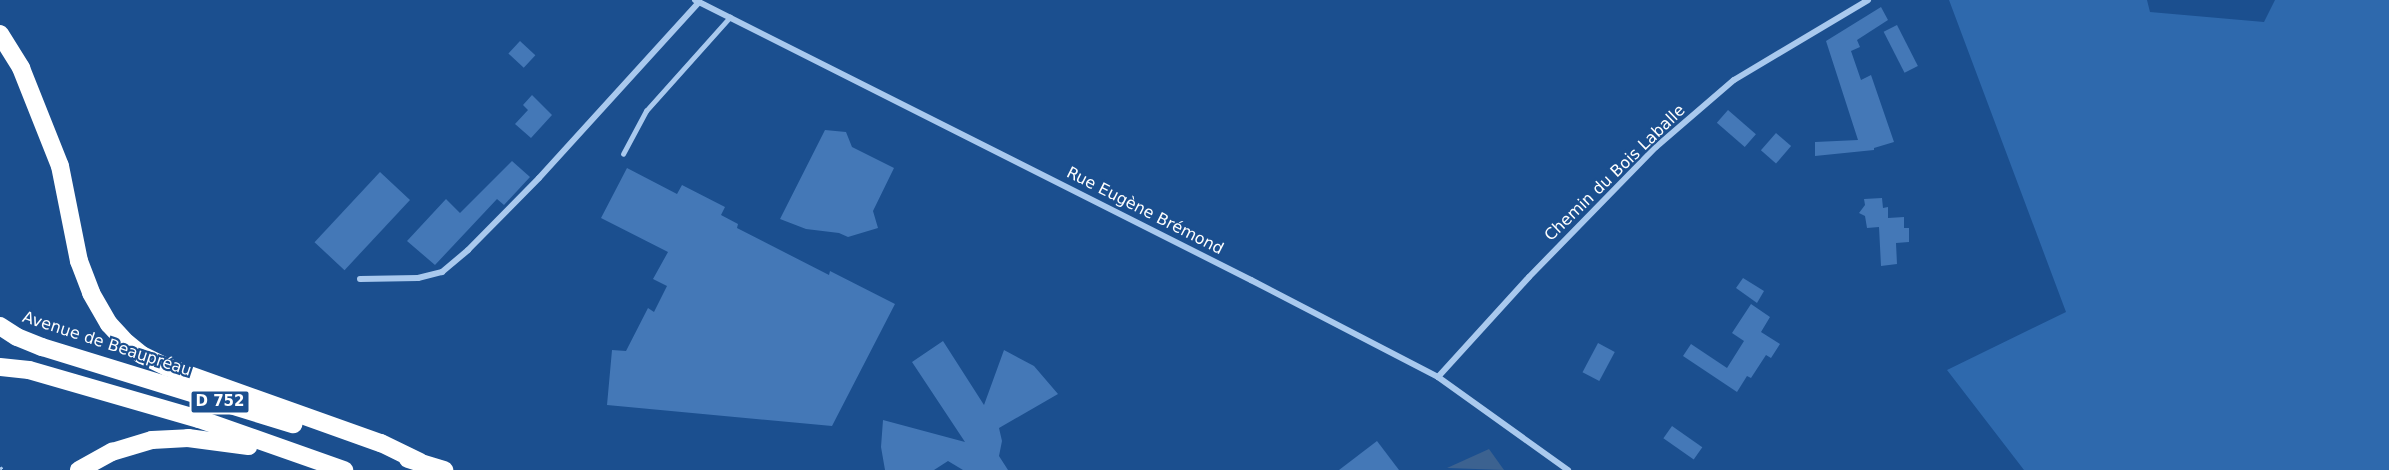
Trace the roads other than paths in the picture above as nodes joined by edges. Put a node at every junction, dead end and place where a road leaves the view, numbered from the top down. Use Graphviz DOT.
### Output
graph roads {
  1 [pos="1868,0"];
  2 [pos="697,1"];
  3 [pos="730,17"];
  4 [pos="0,34"];
  5 [pos="623,154"];
  6 [pos="360,279"];
  7 [pos="0,326"];
  8 [pos="0,367"];
  9 [pos="1438,377"];
  10 [pos="317,461"];
  11 [pos="420,462"];
  12 [pos="79,470"];
  13 [pos="345,470"];
  14 [pos="444,470"];
  15 [pos="1568,470"];
  1 -- 9 [label="street, Chemin du Bois Laballe"];
  2 -- 3 [label="street, Rue Eugène Brémond"];
  2 -- 6 [label="street"];
  3 -- 5 [label="lane"];
  3 -- 9 [label="street, Rue Eugène Brémond"];
  4 -- 11 [label="highway"];
  7 -- 11 [label="highway, Avenue de Beaupréau / D 752"];
  8 -- 10 [label="highway, D 752"];
  9 -- 15 [label="street, Rue Eugène Brémond"];
  10 -- 12 [label="highway"];
  10 -- 13 [label="highway, D 752"];
  11 -- 14 [label="highway, Avenue de Beaupréau / D 752"];
}
